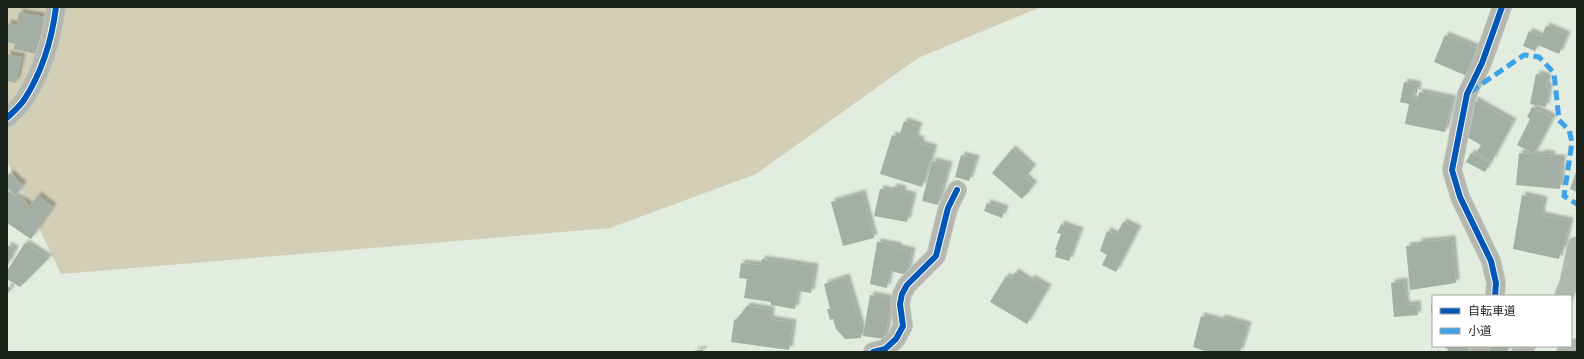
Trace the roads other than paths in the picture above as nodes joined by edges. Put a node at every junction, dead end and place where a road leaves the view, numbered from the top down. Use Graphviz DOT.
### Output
graph roads {
  1 [pos="56,7"];
  2 [pos="1502,7"];
  3 [pos="7,118"];
  4 [pos="957,190"];
  5 [pos="1577,246"];
  6 [pos="1495,295"];
  7 [pos="1564,295"];
  8 [pos="1577,348"];
  9 [pos="872,352"];
  10 [pos="1566,352"];
  1 -- 3 [label="street"];
  2 -- 6 [label="street"];
  4 -- 9 [label="street"];
  5 -- 7 [label="street"];
  8 -- 10 [label="street"];
}
